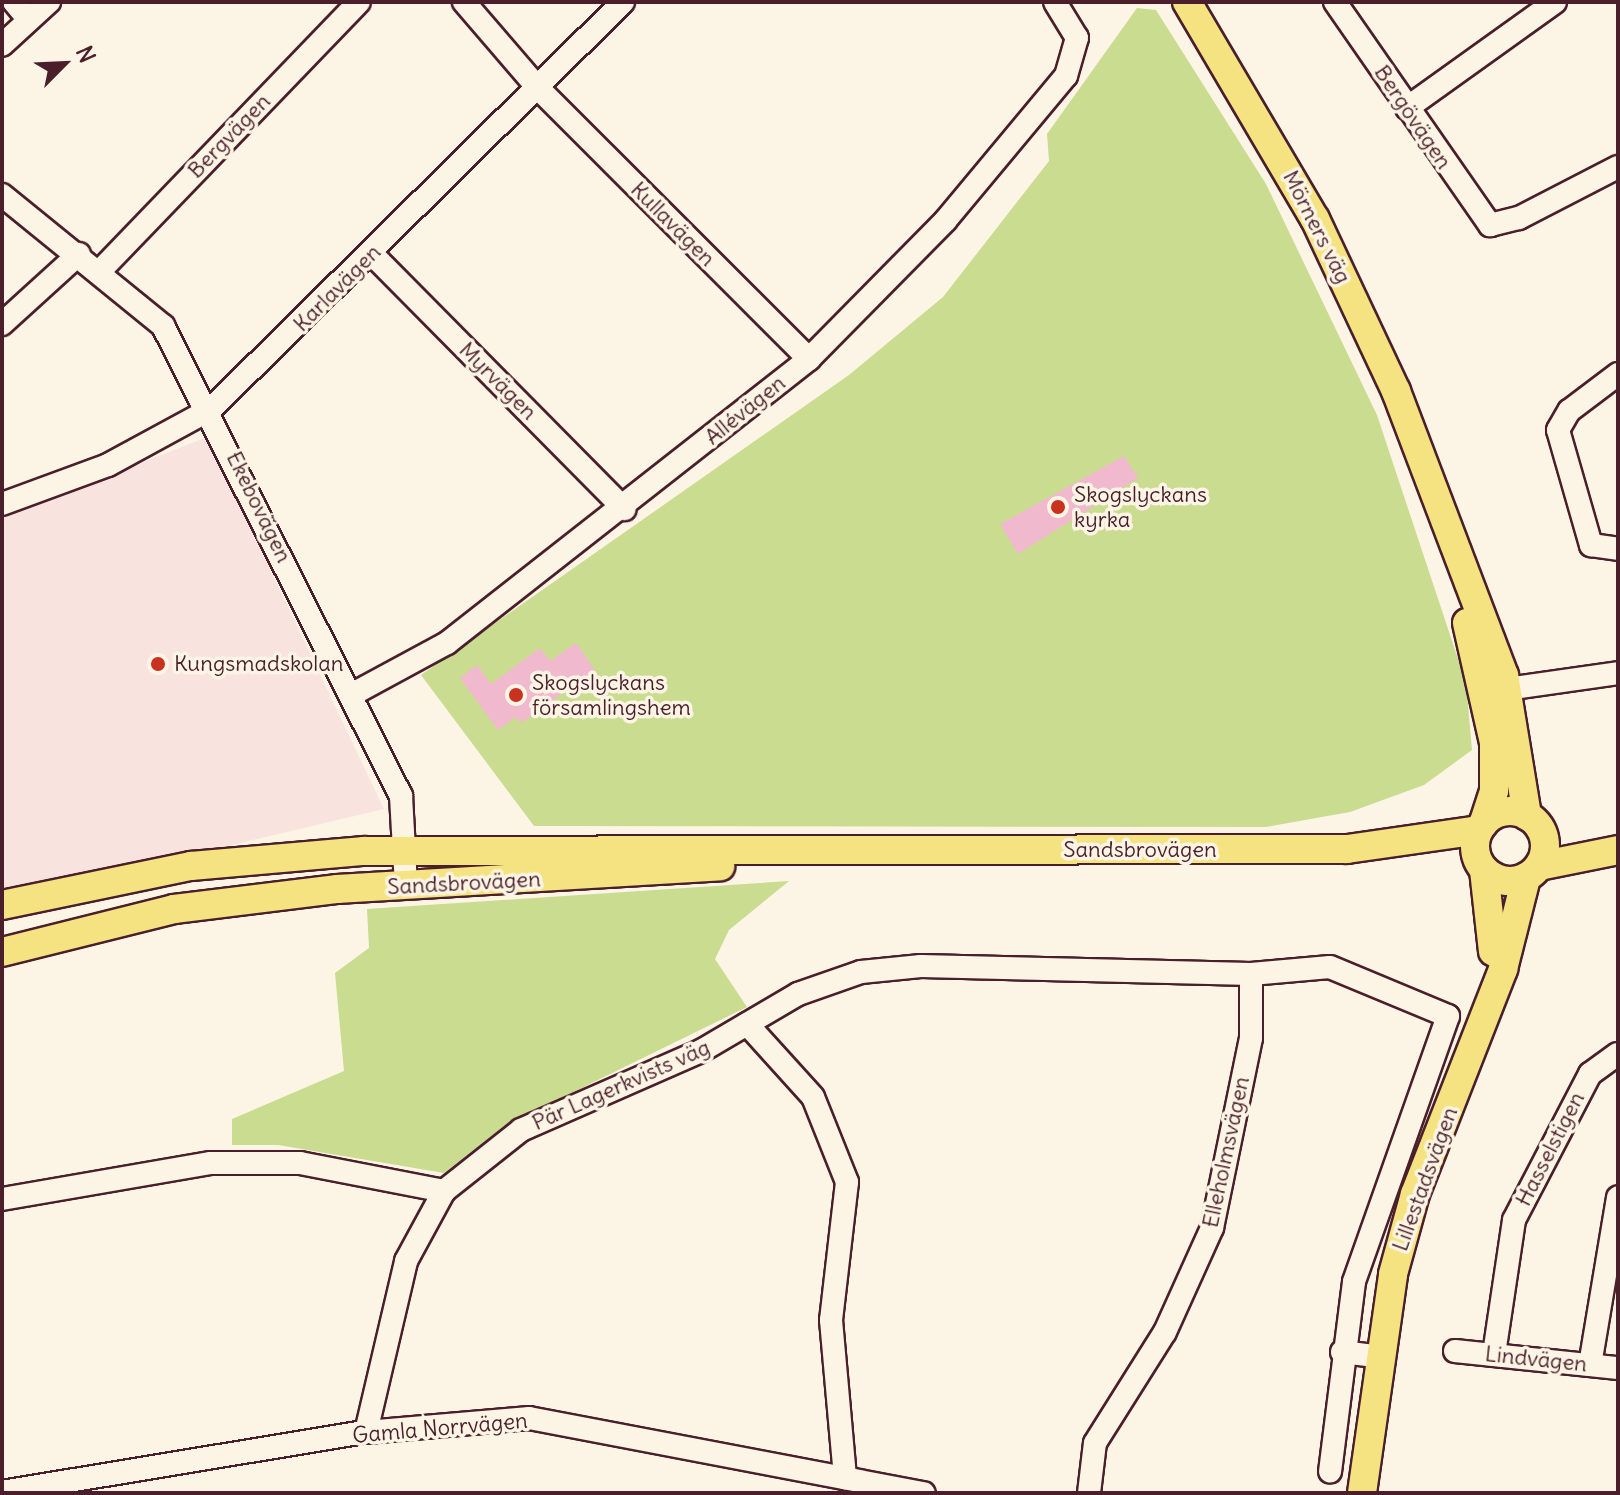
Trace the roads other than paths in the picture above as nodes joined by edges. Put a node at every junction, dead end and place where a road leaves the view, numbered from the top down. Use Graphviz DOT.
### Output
graph roads {
  1 [pos="14,2"];
  2 [pos="49,2"];
  3 [pos="359,2"];
  4 [pos="464,2"];
  5 [pos="623,2"];
  6 [pos="1055,2"];
  7 [pos="1187,2"];
  8 [pos="1335,2"];
  9 [pos="1555,2"];
  10 [pos="29,20"];
  11 [pos="2,45"];
  12 [pos="538,88"];
  13 [pos="1407,108"];
  14 [pos="1618,167"];
  15 [pos="2,195"];
  16 [pos="79,254"];
  17 [pos="372,254"];
  18 [pos="100,271"];
  19 [pos="2,324"];
  20 [pos="809,359"];
  21 [pos="1618,374"];
  22 [pos="211,409"];
  23 [pos="2,504"];
  24 [pos="624,509"];
  25 [pos="1618,549"];
  26 [pos="1618,673"];
  27 [pos="1497,690"];
  28 [pos="351,695"];
  29 [pos="1534,823"];
  30 [pos="1481,827"];
  31 [pos="1618,842"];
  32 [pos="1347,849"];
  33 [pos="1618,850"];
  34 [pos="932,851"];
  35 [pos="405,853"];
  36 [pos="1482,868"];
  37 [pos="1532,872"];
  38 [pos="406,886"];
  39 [pos="2,905"];
  40 [pos="2,952"];
  41 [pos="1251,974"];
  42 [pos="1489,1007"];
  43 [pos="1448,1016"];
  44 [pos="747,1024"];
  45 [pos="1618,1054"];
  46 [pos="444,1191"];
  47 [pos="1618,1197"];
  48 [pos="2,1199"];
  49 [pos="1455,1351"];
  50 [pos="1342,1352"];
  51 [pos="1494,1354"];
  52 [pos="1376,1356"];
  53 [pos="1590,1365"];
  54 [pos="1618,1368"];
  55 [pos="366,1432"];
  56 [pos="1330,1471"];
  57 [pos="845,1478"];
  58 [pos="2,1492"];
  59 [pos="924,1493"];
  60 [pos="1089,1493"];
  61 [pos="1362,1493"];
  1 -- 10 [label="street"];
  2 -- 10 [label="street"];
  3 -- 18 [label="street, Bergvägen"];
  4 -- 12 [label="street"];
  5 -- 12 [label="street, Karlavägen"];
  6 -- 20 [label="street, Allévägen"];
  7 -- 27 [label="main road, Mörners väg"];
  8 -- 13 [label="street, Bergövägen"];
  9 -- 13 [label="street"];
  10 -- 11 [label="street"];
  12 -- 17 [label="street, Karlavägen"];
  12 -- 20 [label="street, Kullavägen"];
  13 -- 14 [label="street, Bergövägen"];
  15 -- 16 [label="street, Ekebovägen"];
  16 -- 18 [label="street, Ekebovägen"];
  16 -- 19 [label="street"];
  17 -- 22 [label="street, Karlavägen"];
  17 -- 24 [label="street, Myrvägen"];
  18 -- 22 [label="street, Ekebovägen"];
  20 -- 24 [label="street, Allévägen"];
  21 -- 25 [label="street"];
  22 -- 23 [label="street, Karlavägen"];
  22 -- 28 [label="street, Ekebovägen"];
  24 -- 28 [label="street, Allévägen"];
  26 -- 27 [label="street"];
  27 -- 29 [label="main road, Mörners väg"];
  27 -- 30 [label="main road, Mörners väg"];
  28 -- 35 [label="street, Ekebovägen"];
  29 -- 30 [label="main road"];
  29 -- 31 [label="main road"];
  29 -- 37 [label="main road"];
  30 -- 32 [label="main road, Sandsbrovägen"];
  30 -- 36 [label="main road"];
  32 -- 34 [label="main road, Sandsbrovägen"];
  32 -- 36 [label="main road, Sandsbrovägen"];
  33 -- 37 [label="main road"];
  34 -- 35 [label="main road, Sandsbrovägen"];
  34 -- 38 [label="main road, Sandsbrovägen"];
  35 -- 38 [label="street, Ekebovägen"];
  35 -- 39 [label="main road, Sandsbrovägen"];
  36 -- 37 [label="main road"];
  36 -- 42 [label="main road, Lillestadsvägen"];
  37 -- 42 [label="main road, Lillestadsvägen"];
  38 -- 40 [label="main road, Sandsbrovägen"];
  41 -- 43 [label="street, Pär Lagerkvists väg"];
  41 -- 44 [label="street, Pär Lagerkvists väg"];
  41 -- 60 [label="street, Elleholmsvägen"];
  42 -- 52 [label="main road, Lillestadsvägen"];
  43 -- 50 [label="street, Lillestadsvägen"];
  44 -- 46 [label="street, Pär Lagerkvists väg"];
  44 -- 57 [label="street"];
  45 -- 51 [label="street, Hasselstigen"];
  46 -- 48 [label="street"];
  46 -- 55 [label="street"];
  47 -- 53 [label="street"];
  49 -- 51 [label="street, Lindvägen"];
  50 -- 52 [label="street"];
  50 -- 56 [label="street, Lillestadsvägen"];
  51 -- 53 [label="street, Lindvägen"];
  52 -- 61 [label="main road, Lillestadsvägen"];
  53 -- 54 [label="street, Lindvägen"];
  55 -- 57 [label="street, Gamla Norrvägen"];
  55 -- 58 [label="street, Gamla Norrvägen"];
  57 -- 59 [label="street, Gamla Norrvägen"];
}
